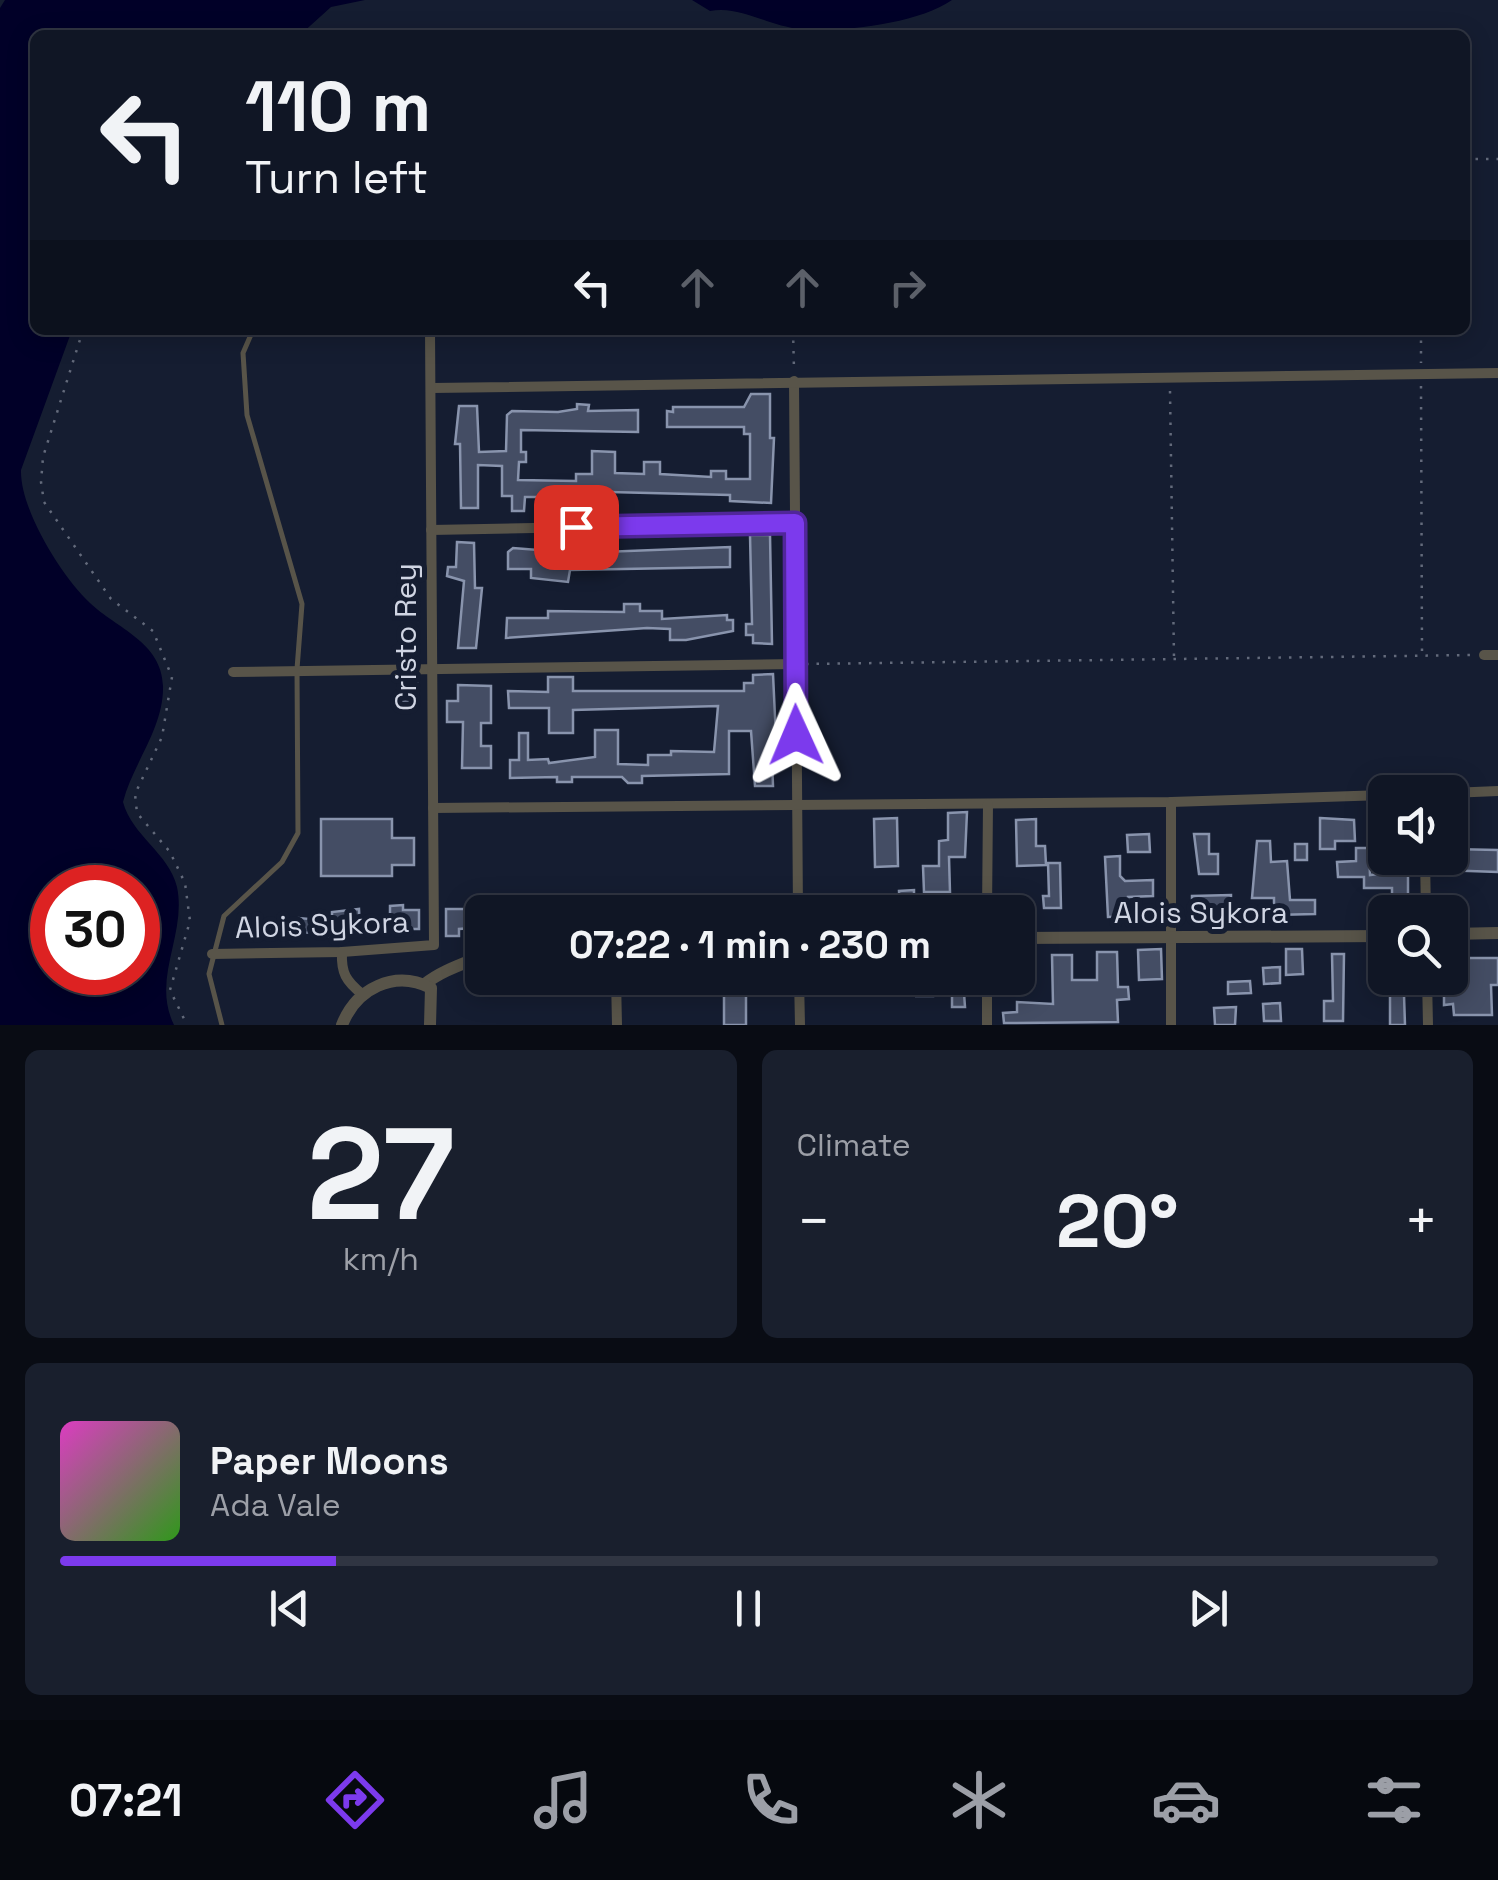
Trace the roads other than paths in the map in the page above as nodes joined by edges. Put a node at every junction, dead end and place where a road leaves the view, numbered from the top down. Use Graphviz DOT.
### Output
graph roads {
  1 [pos="251,335"];
  2 [pos="430,335"];
  3 [pos="1498,372"];
  4 [pos="794,381"];
  5 [pos="432,388"];
  6 [pos="795,523"];
  7 [pos="431,530"];
  8 [pos="1484,655"];
  9 [pos="1498,655"];
  10 [pos="796,664"];
  11 [pos="430,668"];
  12 [pos="297,669"];
  13 [pos="233,672"];
  14 [pos="1498,792"];
  15 [pos="1468,793"];
  16 [pos="1368,796"];
  17 [pos="1171,802"];
  18 [pos="988,804"];
  19 [pos="797,806"];
  20 [pos="433,808"];
  21 [pos="798,895"];
  22 [pos="987,895"];
  23 [pos="1498,933"];
  24 [pos="1468,934"];
  25 [pos="1368,936"];
  26 [pos="1035,938"];
  27 [pos="1171,939"];
  28 [pos="434,945"];
  29 [pos="342,952"];
  30 [pos="212,954"];
  31 [pos="465,965"];
  32 [pos="429,989"];
  33 [pos="362,994"];
  34 [pos="616,995"];
  35 [pos="799,995"];
  36 [pos="987,995"];
  37 [pos="1427,995"];
  38 [pos="222,1025"];
  39 [pos="342,1025"];
  40 [pos="430,1025"];
  41 [pos="617,1025"];
  42 [pos="800,1025"];
  43 [pos="987,1025"];
  44 [pos="1171,1025"];
  45 [pos="1428,1025"];
  1 -- 12 [label="lane"];
  2 -- 5 [label="street, Cristo Rey"];
  3 -- 4 [label="street"];
  4 -- 5 [label="street"];
  4 -- 6 [label="street"];
  5 -- 7 [label="street, Cristo Rey"];
  6 -- 7 [label="street"];
  6 -- 10 [label="street"];
  7 -- 11 [label="street, Cristo Rey"];
  8 -- 9 [label="street"];
  10 -- 11 [label="street"];
  10 -- 19 [label="street"];
  11 -- 12 [label="street"];
  11 -- 20 [label="street, Cristo Rey"];
  12 -- 13 [label="street"];
  12 -- 30 [label="lane"];
  14 -- 15 [label="street"];
  16 -- 17 [label="street"];
  17 -- 18 [label="street"];
  17 -- 27 [label="street"];
  18 -- 19 [label="street"];
  18 -- 22 [label="street"];
  19 -- 20 [label="street"];
  19 -- 21 [label="street"];
  20 -- 28 [label="street, Cristo Rey"];
  23 -- 24 [label="street"];
  25 -- 27 [label="street, Alois Sykora"];
  26 -- 27 [label="street, Alois Sykora"];
  27 -- 44 [label="street"];
  28 -- 29 [label="street, Alois Sykora"];
  29 -- 30 [label="street, Alois Sykora"];
  29 -- 33 [label="street"];
  30 -- 38 [label="lane"];
  31 -- 32 [label="street, Alois Sykora"];
  32 -- 33 [label="street, Alois Sykora"];
  32 -- 40 [label="street"];
  33 -- 39 [label="street"];
  34 -- 41 [label="street"];
  35 -- 42 [label="street"];
  36 -- 43 [label="street"];
  37 -- 45 [label="street"];
}
